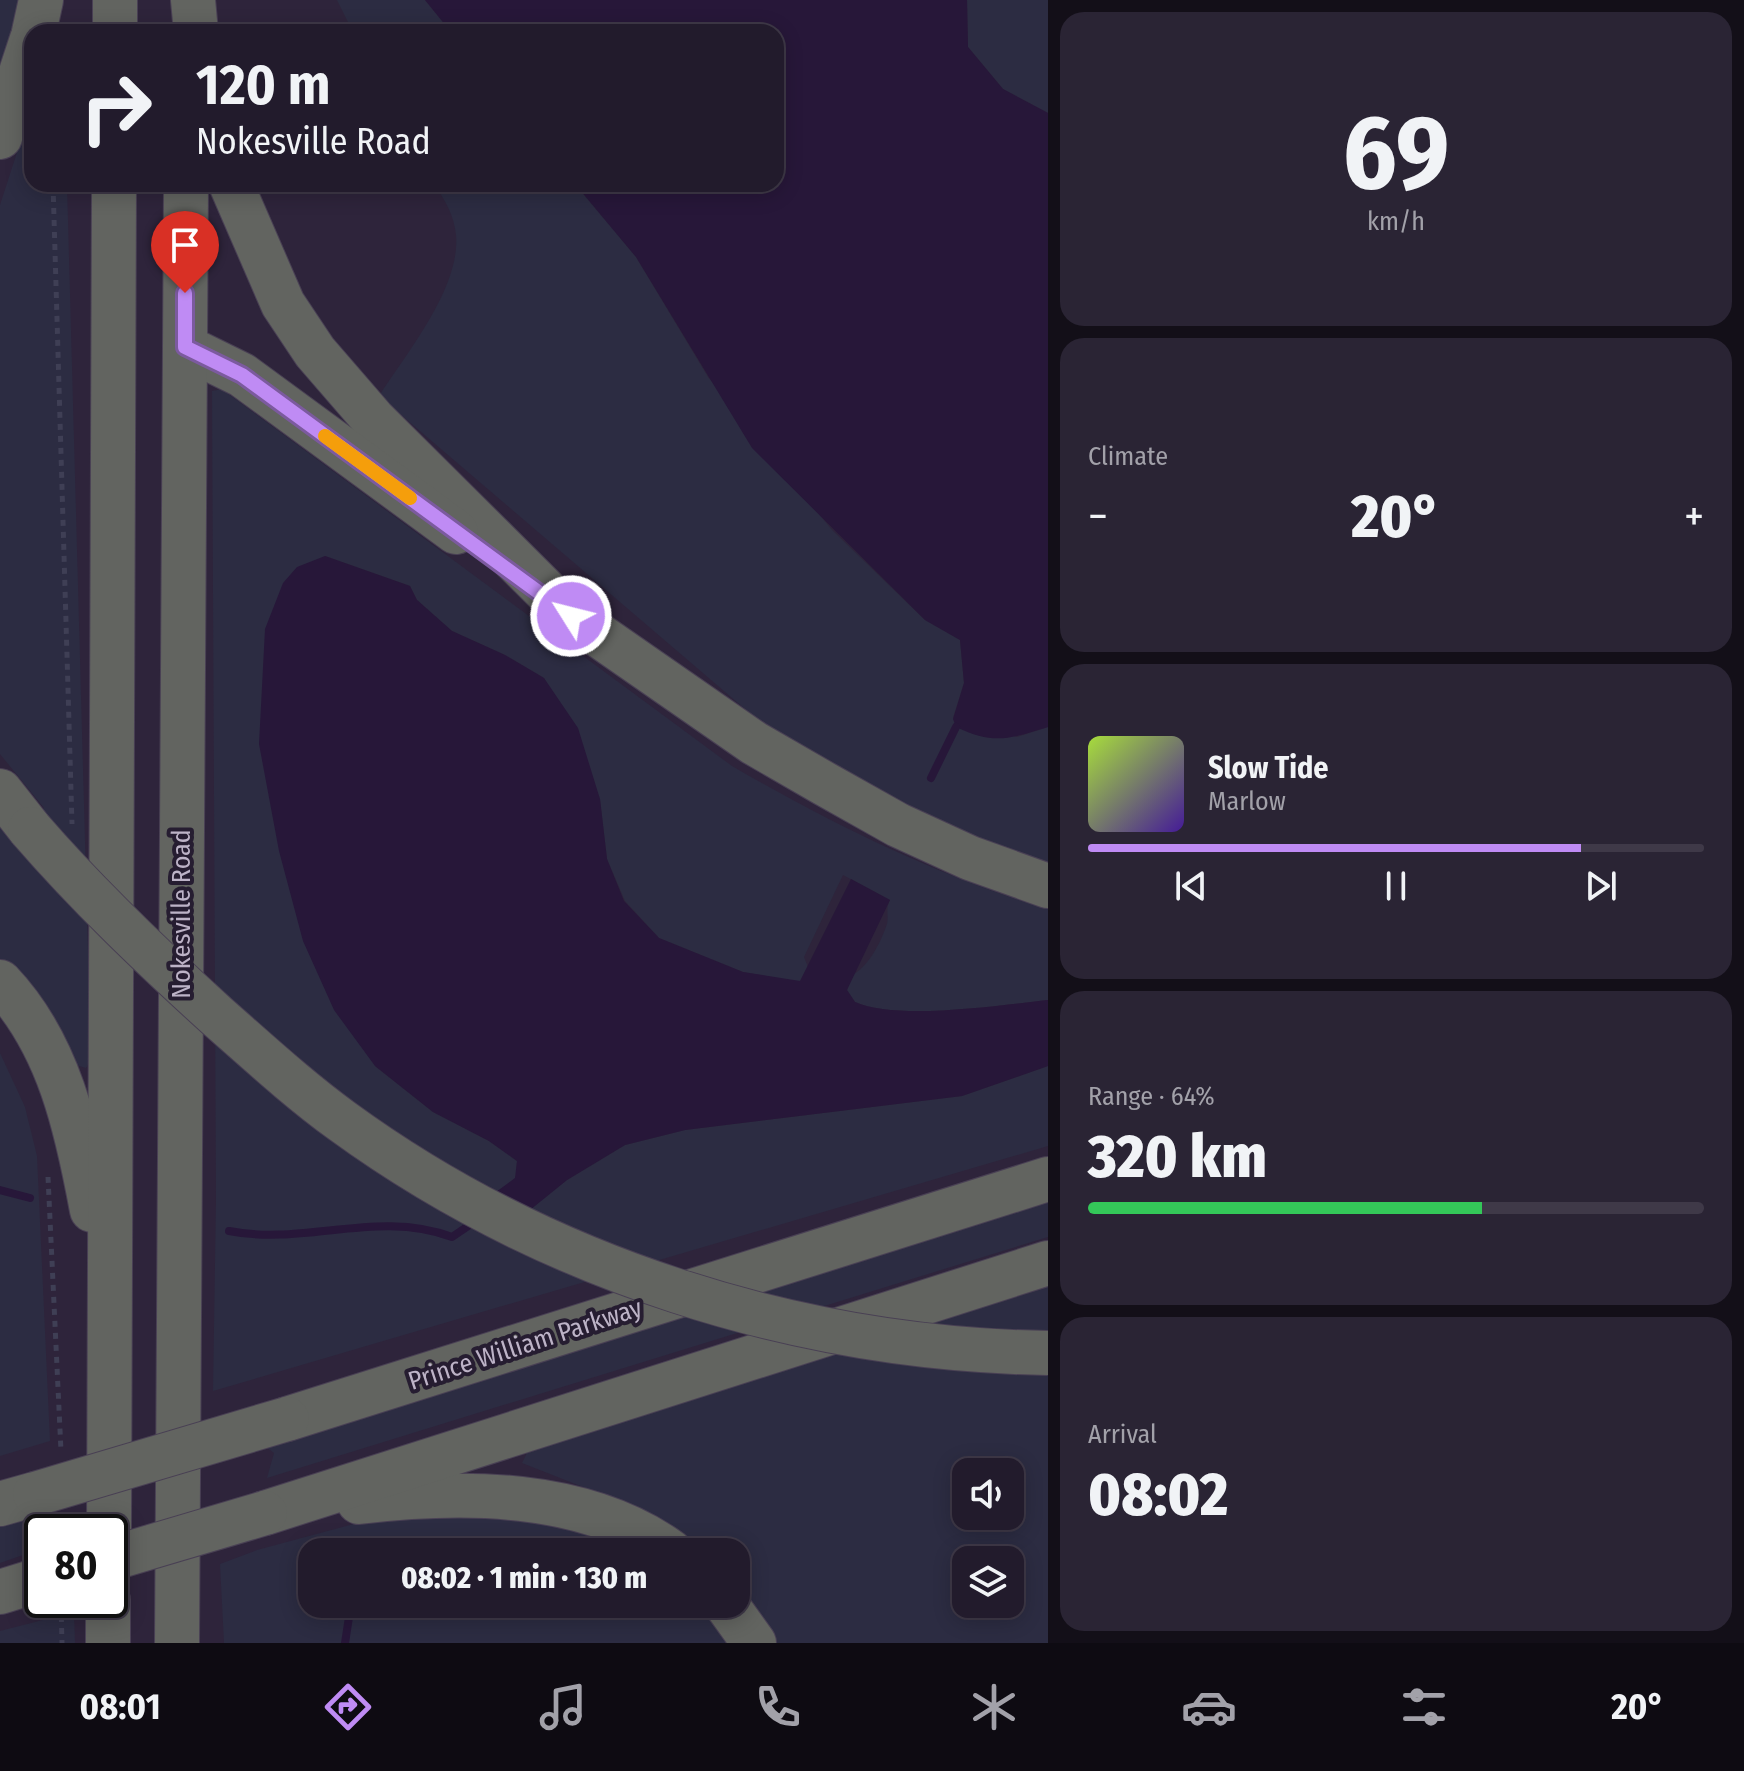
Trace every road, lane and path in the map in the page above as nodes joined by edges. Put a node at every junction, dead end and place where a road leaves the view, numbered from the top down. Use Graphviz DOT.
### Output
graph roads {
  1 [pos="41,0"];
  2 [pos="115,0"];
  3 [pos="186,0"];
  4 [pos="193,0"];
  5 [pos="36,24"];
  6 [pos="115,24"];
  7 [pos="186,24"];
  8 [pos="195,24"];
  9 [pos="24,64"];
  10 [pos="0,137"];
  11 [pos="53,192"];
  12 [pos="114,192"];
  13 [pos="186,192"];
  14 [pos="234,192"];
  15 [pos="185,347"];
  16 [pos="571,616"];
  17 [pos="0,791"];
  18 [pos="51,828"];
  19 [pos="1048,886"];
  20 [pos="0,982"];
  21 [pos="47,1165"];
  22 [pos="1048,1179"];
  23 [pos="1048,1263"];
  24 [pos="111,1319"];
  25 [pos="1048,1353"];
  26 [pos="32,1487"];
  27 [pos="265,1513"];
  28 [pos="109,1514"];
  29 [pos="646,1538"];
  30 [pos="128,1554"];
  31 [pos="50,1618"];
  32 [pos="108,1618"];
  33 [pos="736,1618"];
  34 [pos="62,1643"];
  35 [pos="108,1643"];
  36 [pos="177,1643"];
  37 [pos="754,1643"];
  1 -- 5 [label="highway"];
  2 -- 6 [label="highway"];
  3 -- 7 [label="highway"];
  4 -- 8 [label="highway"];
  9 -- 10 [label="highway"];
  11 -- 18 [label="path"];
  12 -- 24 [label="highway"];
  13 -- 15 [label="highway, Nokesville Road"];
  14 -- 16 [label="highway"];
  15 -- 16 [label="highway"];
  15 -- 36 [label="highway, Nokesville Road"];
  16 -- 19 [label="highway"];
  17 -- 18 [label="highway"];
  18 -- 25 [label="highway, bridge"];
  20 -- 24 [label="highway"];
  21 -- 26 [label="path"];
  22 -- 26 [label="highway, Prince William Parkway, bridge"];
  23 -- 27 [label="highway"];
  24 -- 28 [label="highway"];
  27 -- 29 [label="highway"];
  27 -- 30 [label="highway, bridge"];
  31 -- 34 [label="path"];
  32 -- 35 [label="highway"];
  33 -- 37 [label="highway"];
}
